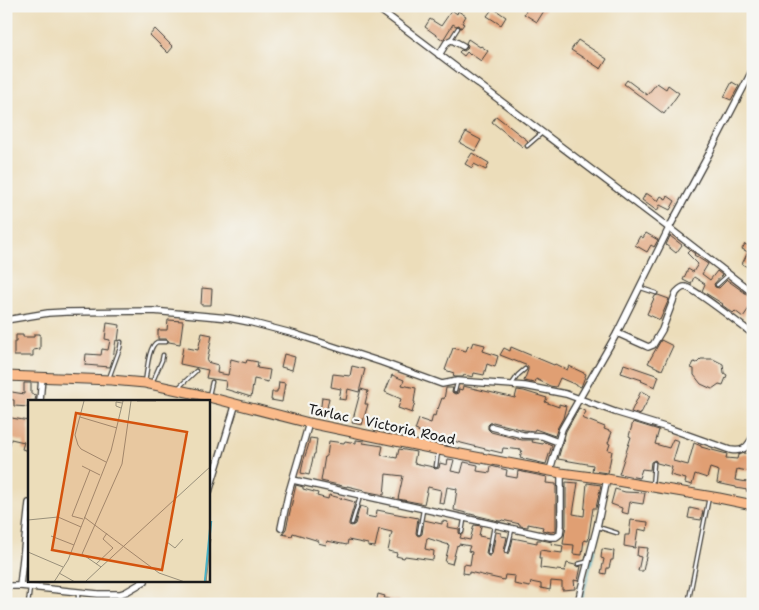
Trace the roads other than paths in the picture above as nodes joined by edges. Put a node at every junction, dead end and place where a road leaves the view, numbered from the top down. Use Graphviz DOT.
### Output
graph roads {
  1 [pos="375,6"];
  2 [pos="458,28"];
  3 [pos="451,40"];
  4 [pos="463,46"];
  5 [pos="439,55"];
  6 [pos="753,69"];
  7 [pos="542,133"];
  8 [pos="526,146"];
  9 [pos="669,228"];
  10 [pos="728,275"];
  11 [pos="717,285"];
  12 [pos="639,288"];
  13 [pos="656,293"];
  14 [pos="753,293"];
  15 [pos="6,320"];
  16 [pos="617,333"];
  17 [pos="753,334"];
  18 [pos="121,342"];
  19 [pos="166,342"];
  20 [pos="163,355"];
  21 [pos="525,369"];
  22 [pos="196,371"];
  23 [pos="6,376"];
  24 [pos="42,377"];
  25 [pos="109,380"];
  26 [pos="212,382"];
  27 [pos="458,382"];
  28 [pos="148,384"];
  29 [pos="511,385"];
  30 [pos="177,389"];
  31 [pos="455,391"];
  32 [pos="209,397"];
  33 [pos="580,399"];
  34 [pos="40,400"];
  35 [pos="236,403"];
  36 [pos="309,422"];
  37 [pos="492,427"];
  38 [pos="753,437"];
  39 [pos="558,442"];
  40 [pos="439,450"];
  41 [pos="654,463"];
  42 [pos="436,466"];
  43 [pos="550,470"];
  44 [pos="561,473"];
  45 [pos="607,479"];
  46 [pos="293,480"];
  47 [pos="652,487"];
  48 [pos="210,489"];
  49 [pos="360,495"];
  50 [pos="709,496"];
  51 [pos="753,505"];
  52 [pos="423,509"];
  53 [pos="28,512"];
  54 [pos="464,518"];
  55 [pos="352,523"];
  56 [pos="494,525"];
  57 [pos="597,527"];
  58 [pos="281,528"];
  59 [pos="512,529"];
  60 [pos="419,532"];
  61 [pos="462,532"];
  62 [pos="618,533"];
  63 [pos="507,551"];
  64 [pos="489,553"];
  65 [pos="588,562"];
  66 [pos="578,564"];
  67 [pos="143,582"];
  68 [pos="6,586"];
  69 [pos="20,586"];
  70 [pos="30,587"];
  71 [pos="78,592"];
  72 [pos="28,604"];
  73 [pos="78,604"];
  74 [pos="578,604"];
  75 [pos="688,604"];
  1 -- 5 [label="street"];
  2 -- 3 [label="lane"];
  3 -- 4 [label="street"];
  3 -- 5 [label="street"];
  5 -- 7 [label="street"];
  6 -- 9 [label="street"];
  7 -- 8 [label="lane"];
  7 -- 9 [label="street"];
  9 -- 10 [label="street"];
  9 -- 12 [label="street"];
  10 -- 11 [label="lane"];
  10 -- 14 [label="street"];
  12 -- 13 [label="lane"];
  12 -- 16 [label="street"];
  15 -- 27 [label="street"];
  16 -- 17 [label="street"];
  16 -- 33 [label="street"];
  18 -- 25 [label="lane"];
  19 -- 28 [label="lane"];
  20 -- 28 [label="lane"];
  21 -- 29 [label="lane"];
  22 -- 30 [label="lane"];
  23 -- 24 [label="main road, Tarlac - Victoria Road"];
  24 -- 25 [label="main road, Tarlac - Victoria Road"];
  24 -- 34 [label="street"];
  25 -- 28 [label="main road, Tarlac - Victoria Road"];
  26 -- 32 [label="lane"];
  27 -- 29 [label="street"];
  27 -- 31 [label="lane"];
  28 -- 30 [label="main road, Tarlac - Victoria Road"];
  29 -- 33 [label="street"];
  30 -- 32 [label="main road, Tarlac - Victoria Road"];
  32 -- 35 [label="main road, Tarlac - Victoria Road"];
  33 -- 38 [label="street"];
  33 -- 39 [label="street"];
  35 -- 36 [label="main road, Tarlac - Victoria Road"];
  35 -- 48 [label="street"];
  36 -- 40 [label="main road, Tarlac - Victoria Road"];
  36 -- 46 [label="street"];
  37 -- 39 [label="street"];
  39 -- 43 [label="street"];
  40 -- 42 [label="lane"];
  40 -- 43 [label="main road, Tarlac - Victoria Road"];
  41 -- 47 [label="lane"];
  43 -- 44 [label="main road, Tarlac - Victoria Road"];
  44 -- 45 [label="main road, Tarlac - Victoria Road"];
  44 -- 59 [label="street"];
  45 -- 47 [label="main road, Tarlac - Victoria Road"];
  45 -- 57 [label="street"];
  46 -- 49 [label="street"];
  46 -- 58 [label="street"];
  47 -- 50 [label="main road, Tarlac - Victoria Road"];
  49 -- 52 [label="street"];
  49 -- 55 [label="lane"];
  50 -- 51 [label="main road, Tarlac - Victoria Road"];
  50 -- 75 [label="lane"];
  52 -- 54 [label="street"];
  52 -- 60 [label="lane"];
  53 -- 69 [label="street"];
  54 -- 56 [label="street"];
  54 -- 61 [label="lane"];
  56 -- 59 [label="street"];
  56 -- 64 [label="lane"];
  57 -- 62 [label="lane"];
  57 -- 65 [label="street"];
  59 -- 63 [label="lane"];
  65 -- 66 [label="lane"];
  65 -- 74 [label="street"];
  67 -- 71 [label="street"];
  68 -- 69 [label="street"];
  69 -- 70 [label="street"];
  70 -- 71 [label="street"];
  70 -- 72 [label="lane"];
  71 -- 73 [label="lane"];
}
